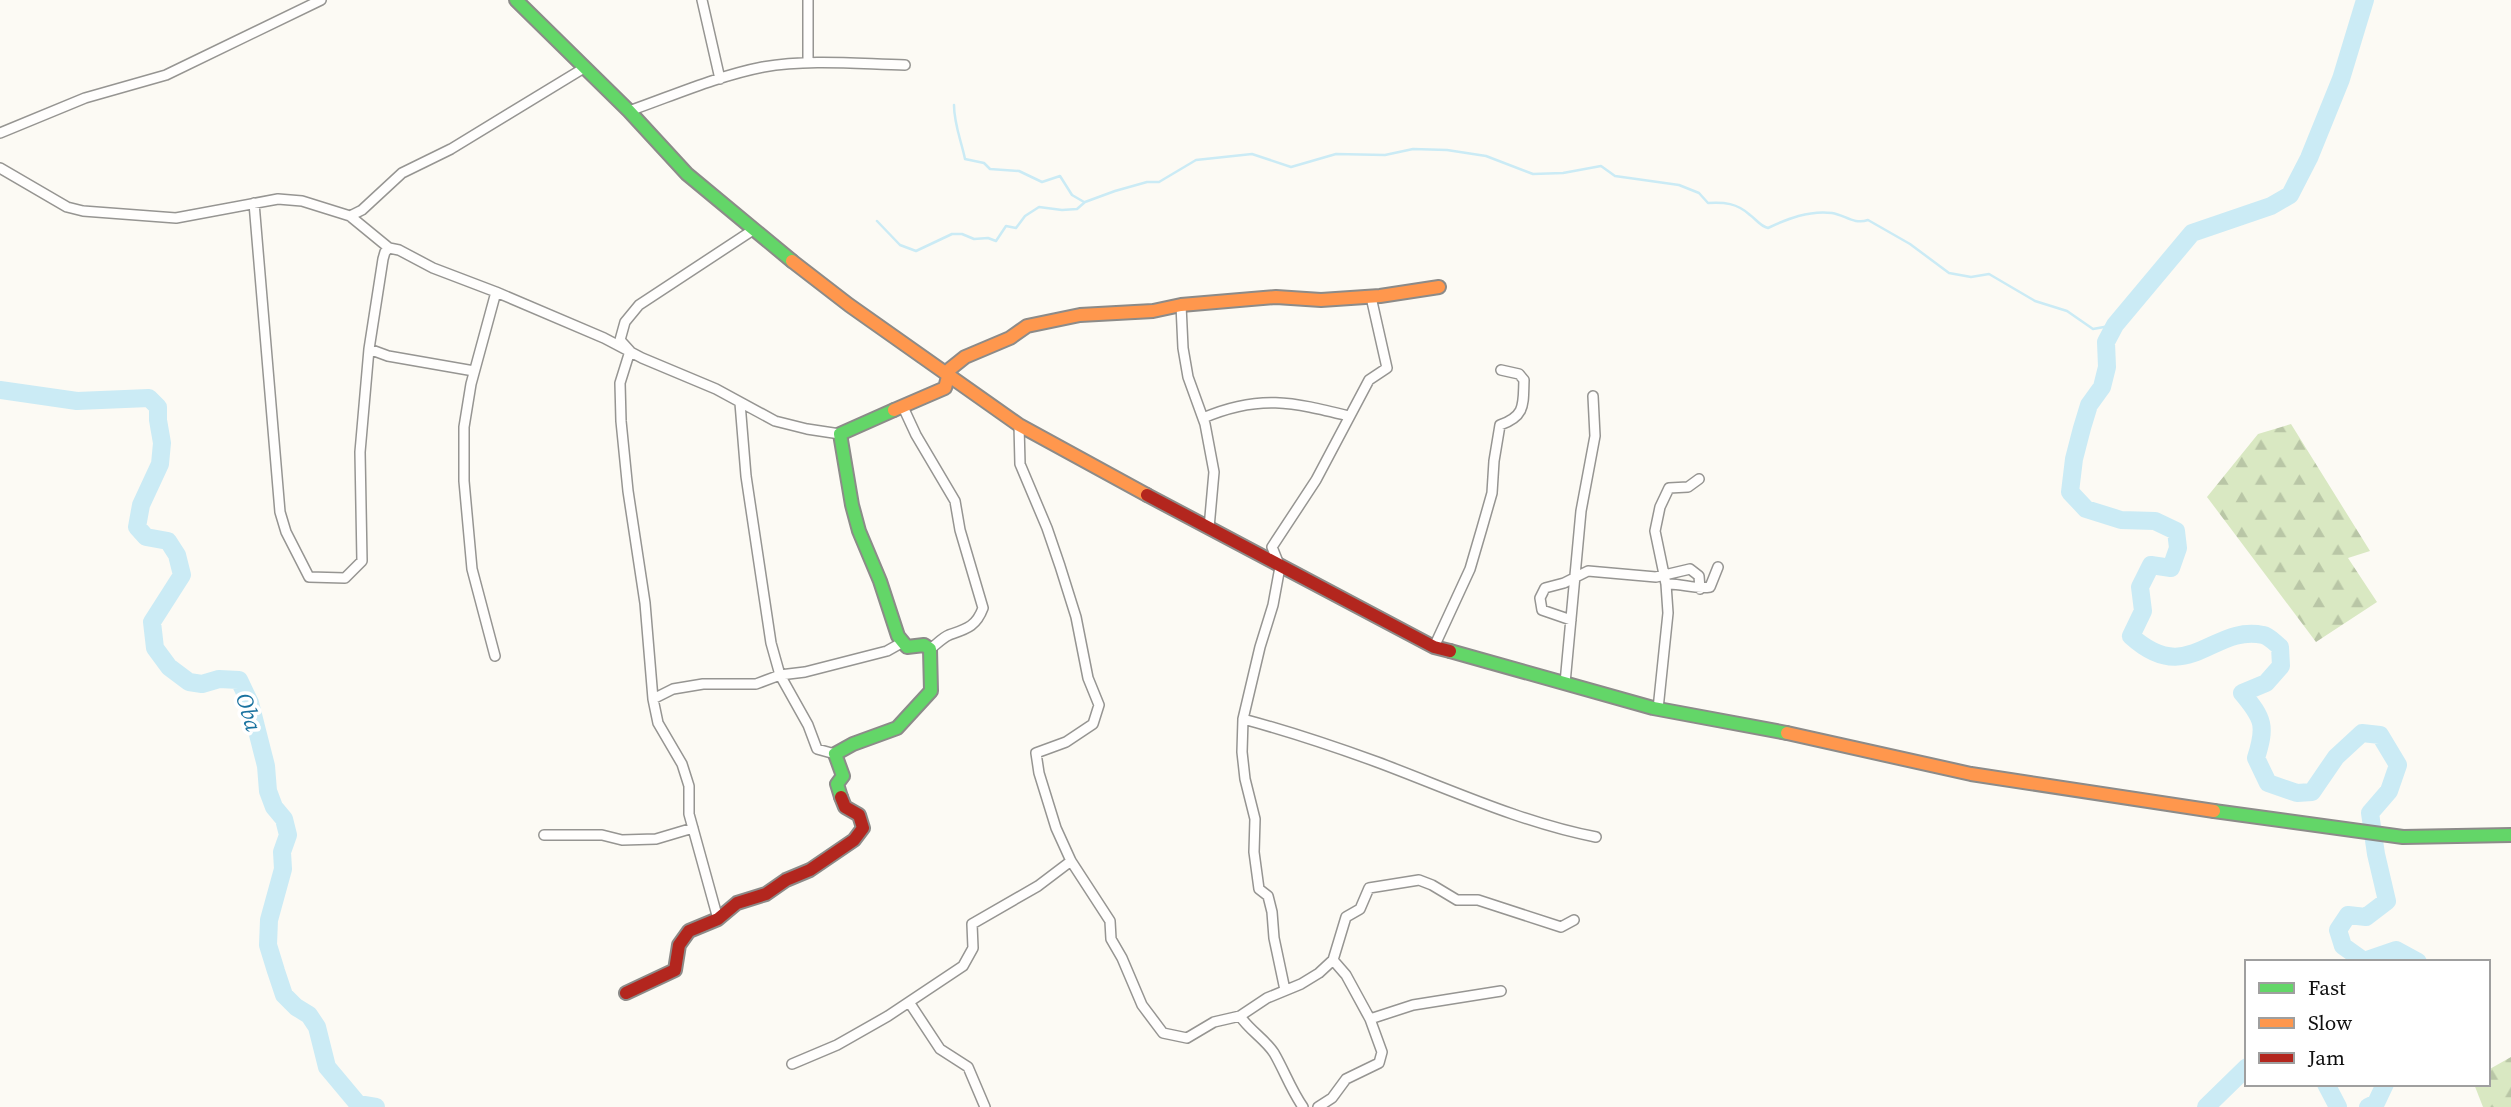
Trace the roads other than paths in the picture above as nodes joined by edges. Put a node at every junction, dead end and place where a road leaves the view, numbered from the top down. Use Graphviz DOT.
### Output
graph roads {
  1 [pos="321,0"];
  2 [pos="516,0"];
  3 [pos="702,0"];
  4 [pos="808,0"];
  5 [pos="808,62"];
  6 [pos="905,65"];
  7 [pos="584,68"];
  8 [pos="720,79"];
  9 [pos="629,111"];
  10 [pos="0,133"];
  11 [pos="0,168"];
  12 [pos="254,203"];
  13 [pos="351,216"];
  14 [pos="753,230"];
  15 [pos="389,248"];
  16 [pos="1439,286"];
  17 [pos="496,292"];
  18 [pos="1371,297"];
  19 [pos="1181,305"];
  20 [pos="369,349"];
  21 [pos="630,351"];
  22 [pos="1501,370"];
  23 [pos="474,371"];
  24 [pos="950,376"];
  25 [pos="1593,396"];
  26 [pos="740,403"];
  27 [pos="903,407"];
  28 [pos="1349,416"];
  29 [pos="1203,418"];
  30 [pos="1019,425"];
  31 [pos="839,434"];
  32 [pos="1699,479"];
  33 [pos="1209,528"];
  34 [pos="1280,566"];
  35 [pos="1718,567"];
  36 [pos="1575,577"];
  37 [pos="1665,579"];
  38 [pos="1700,589"];
  39 [pos="1570,620"];
  40 [pos="903,642"];
  41 [pos="1434,647"];
  42 [pos="930,649"];
  43 [pos="495,656"];
  44 [pos="780,675"];
  45 [pos="1565,683"];
  46 [pos="653,699"];
  47 [pos="1658,709"];
  48 [pos="1243,719"];
  49 [pos="835,754"];
  50 [pos="693,828"];
  51 [pos="544,835"];
  52 [pos="2511,835"];
  53 [pos="1596,837"];
  54 [pos="1071,861"];
  55 [pos="718,919"];
  56 [pos="1574,920"];
  57 [pos="1333,960"];
  58 [pos="1286,990"];
  59 [pos="1501,991"];
  60 [pos="626,993"];
  61 [pos="909,1002"];
  62 [pos="1240,1016"];
  63 [pos="1370,1019"];
  64 [pos="792,1064"];
  65 [pos="985,1107"];
  66 [pos="1303,1107"];
  67 [pos="1318,1107"];
  1 -- 10 [label="street"];
  2 -- 7 [label="street"];
  3 -- 8 [label="street"];
  4 -- 5 [label="street"];
  5 -- 6 [label="street"];
  5 -- 8 [label="street"];
  7 -- 9 [label="street"];
  7 -- 13 [label="street"];
  8 -- 9 [label="street"];
  9 -- 14 [label="street"];
  11 -- 12 [label="street"];
  12 -- 13 [label="street"];
  12 -- 20 [label="street"];
  13 -- 15 [label="street"];
  14 -- 21 [label="street"];
  14 -- 24 [label="street"];
  15 -- 17 [label="street"];
  15 -- 20 [label="street"];
  16 -- 18 [label="street"];
  17 -- 21 [label="street"];
  17 -- 23 [label="street"];
  18 -- 19 [label="street"];
  18 -- 28 [label="street"];
  19 -- 24 [label="street"];
  19 -- 29 [label="street"];
  20 -- 23 [label="street"];
  21 -- 26 [label="street"];
  21 -- 46 [label="street"];
  22 -- 41 [label="street"];
  23 -- 43 [label="street"];
  24 -- 27 [label="street"];
  24 -- 30 [label="street"];
  25 -- 36 [label="street"];
  26 -- 31 [label="street"];
  26 -- 44 [label="street"];
  27 -- 31 [label="street"];
  27 -- 42 [label="street"];
  28 -- 29 [label="street"];
  28 -- 34 [label="street"];
  29 -- 33 [label="street"];
  30 -- 33 [label="street"];
  30 -- 54 [label="street"];
  31 -- 40 [label="street"];
  32 -- 37 [label="street"];
  33 -- 34 [label="street"];
  34 -- 41 [label="street"];
  34 -- 48 [label="street"];
  35 -- 38 [label="street"];
  36 -- 37 [label="street"];
  36 -- 39 [label="street"];
  36 -- 39 [label="street"];
  37 -- 38 [label="street"];
  37 -- 38 [label="street"];
  37 -- 47 [label="street"];
  39 -- 45 [label="street"];
  40 -- 42 [label="street"];
  40 -- 44 [label="street"];
  41 -- 45 [label="street"];
  42 -- 49 [label="street"];
  44 -- 46 [label="street"];
  44 -- 49 [label="street"];
  45 -- 47 [label="street"];
  46 -- 50 [label="street"];
  47 -- 52 [label="street"];
  48 -- 53 [label="street"];
  48 -- 58 [label="street"];
  49 -- 55 [label="street"];
  50 -- 51 [label="street"];
  50 -- 55 [label="street"];
  54 -- 61 [label="street"];
  54 -- 62 [label="street"];
  55 -- 60 [label="street"];
  56 -- 57 [label="street"];
  57 -- 58 [label="street"];
  57 -- 63 [label="street"];
  58 -- 62 [label="street"];
  59 -- 63 [label="street"];
  61 -- 64 [label="street"];
  61 -- 65 [label="street"];
  62 -- 66 [label="street"];
  63 -- 67 [label="street"];
}
